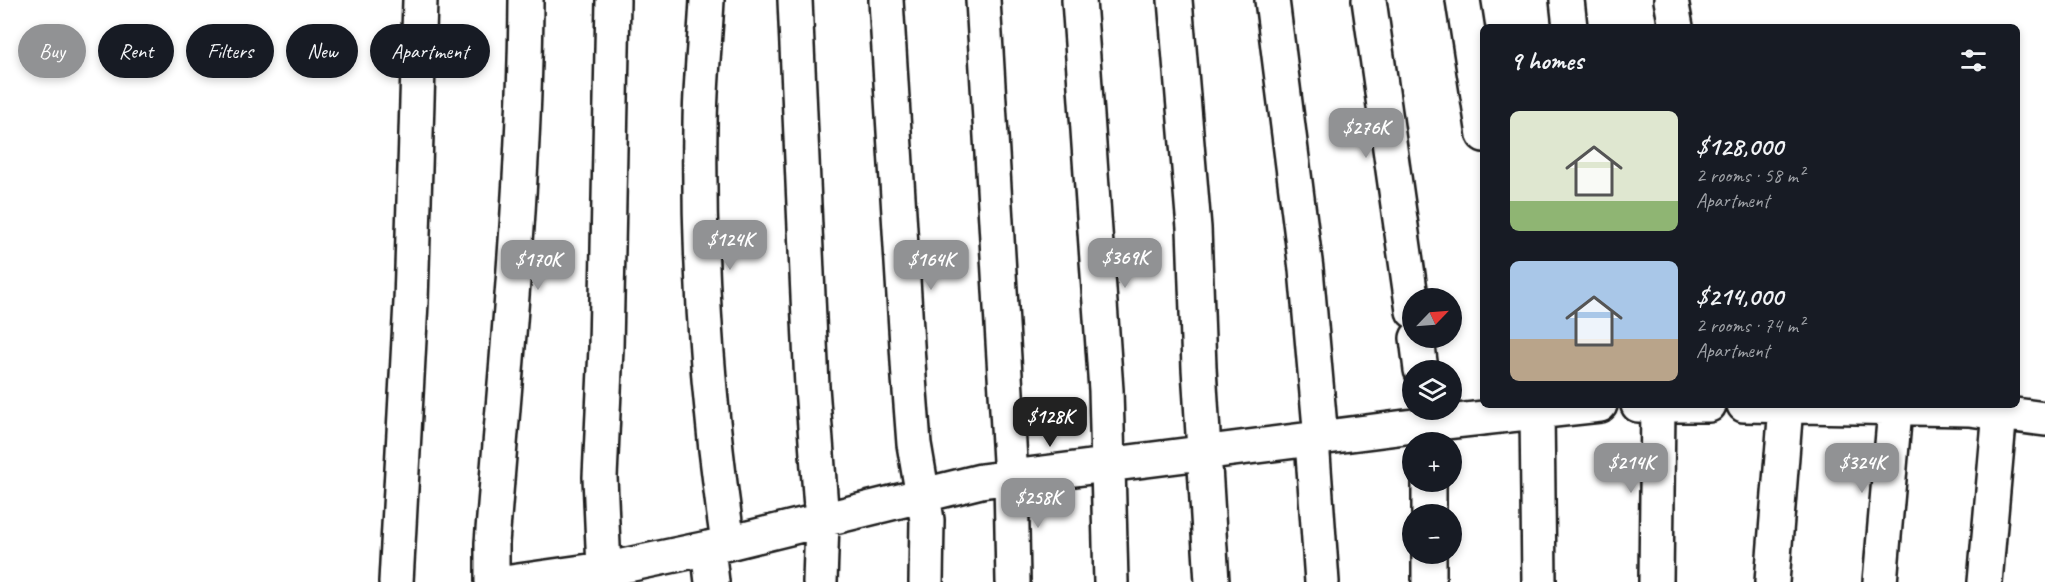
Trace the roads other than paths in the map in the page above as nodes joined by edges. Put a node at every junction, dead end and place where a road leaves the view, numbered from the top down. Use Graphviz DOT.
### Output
graph roads {
  1 [pos="420,0"];
  2 [pos="526,0"];
  3 [pos="613,0"];
  4 [pos="707,0"];
  5 [pos="795,0"];
  6 [pos="886,0"];
  7 [pos="983,0"];
  8 [pos="1079,0"];
  9 [pos="1175,0"];
  10 [pos="1272,0"];
  11 [pos="1369,0"];
  12 [pos="1463,0"];
  13 [pos="1567,0"];
  14 [pos="1671,0"];
  15 [pos="1570,24"];
  16 [pos="1675,24"];
  17 [pos="1480,109"];
  18 [pos="1410,288"];
  19 [pos="1544,408"];
  20 [pos="1648,408"];
  21 [pos="1786,408"];
  22 [pos="1840,408"];
  23 [pos="1526,409"];
  24 [pos="1895,410"];
  25 [pos="2000,411"];
  26 [pos="2045,418"];
  27 [pos="1428,425"];
  28 [pos="1316,440"];
  29 [pos="1205,454"];
  30 [pos="1109,466"];
  31 [pos="1011,478"];
  32 [pos="923,495"];
  33 [pos="822,521"];
  34 [pos="718,546"];
  35 [pos="1429,564"];
  36 [pos="614,573"];
  37 [pos="396,582"];
  38 [pos="492,582"];
  39 [pos="513,582"];
  40 [pos="712,582"];
  41 [pos="820,582"];
  42 [pos="926,582"];
  43 [pos="1013,582"];
  44 [pos="1111,582"];
  45 [pos="1212,582"];
  46 [pos="1322,582"];
  47 [pos="1429,582"];
  48 [pos="1539,582"];
  49 [pos="1656,582"];
  50 [pos="1772,582"];
  51 [pos="1880,582"];
  52 [pos="1984,582"];
  1 -- 37 [label="street"];
  2 -- 38 [label="street"];
  3 -- 36 [label="street"];
  4 -- 34 [label="street"];
  5 -- 33 [label="street"];
  6 -- 32 [label="street"];
  7 -- 31 [label="street"];
  8 -- 30 [label="street"];
  9 -- 29 [label="street"];
  10 -- 28 [label="street"];
  11 -- 18 [label="street"];
  12 -- 17 [label="street"];
  13 -- 15 [label="street"];
  14 -- 16 [label="street"];
  19 -- 23 [label="street"];
  20 -- 49 [label="street"];
  21 -- 50 [label="street"];
  22 -- 24 [label="street"];
  23 -- 27 [label="street"];
  23 -- 48 [label="street"];
  24 -- 25 [label="street"];
  24 -- 51 [label="street"];
  25 -- 26 [label="street"];
  25 -- 52 [label="street"];
  27 -- 28 [label="street"];
  28 -- 29 [label="street"];
  28 -- 46 [label="street"];
  29 -- 30 [label="street"];
  29 -- 45 [label="street"];
  30 -- 31 [label="street"];
  30 -- 44 [label="street"];
  31 -- 32 [label="street"];
  31 -- 43 [label="street"];
  32 -- 33 [label="street"];
  32 -- 42 [label="street"];
  33 -- 34 [label="street"];
  33 -- 41 [label="street"];
  34 -- 36 [label="street"];
  34 -- 40 [label="street"];
  35 -- 47 [label="street"];
  36 -- 39 [label="street"];
}
